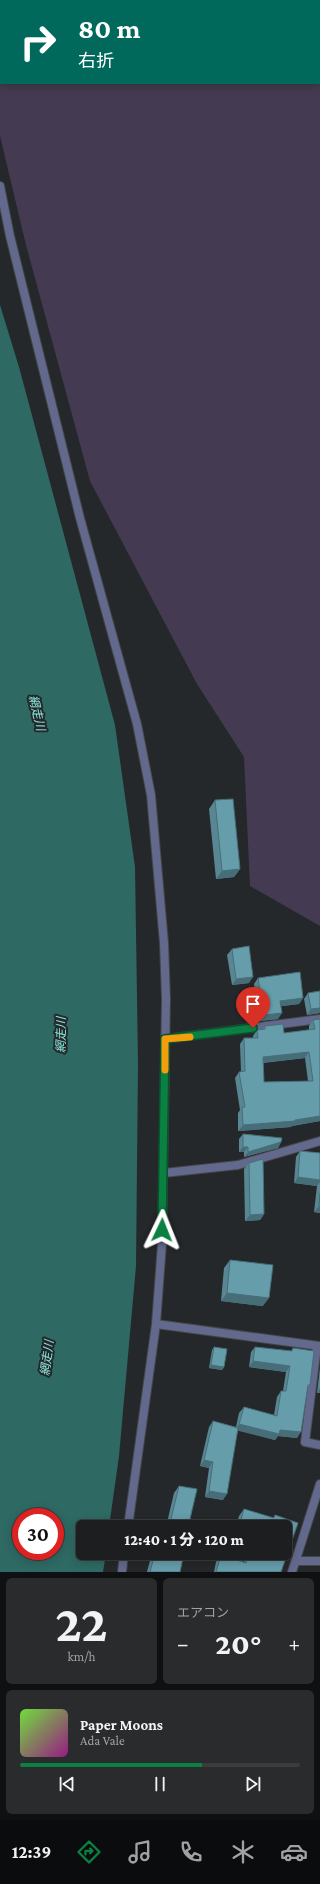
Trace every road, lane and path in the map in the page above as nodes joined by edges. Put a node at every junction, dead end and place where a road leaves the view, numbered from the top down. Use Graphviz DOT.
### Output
graph roads {
  1 [pos="0,186"];
  2 [pos="320,1019"];
  3 [pos="165,1039"];
  4 [pos="320,1141"];
  5 [pos="164,1173"];
  6 [pos="156,1324"];
  7 [pos="318,1346"];
  8 [pos="320,1445"];
  9 [pos="320,1484"];
  10 [pos="129,1520"];
  11 [pos="123,1560"];
  12 [pos="297,1561"];
  13 [pos="320,1561"];
  14 [pos="122,1572"];
  15 [pos="292,1572"];
  1 -- 3 [label="street"];
  2 -- 3 [label="street"];
  3 -- 5 [label="street"];
  4 -- 5 [label="street"];
  5 -- 6 [label="street"];
  6 -- 7 [label="street"];
  6 -- 10 [label="street"];
  7 -- 8 [label="street"];
  9 -- 12 [label="street"];
  11 -- 14 [label="street"];
  12 -- 13 [label="street"];
  12 -- 15 [label="street"];
}
